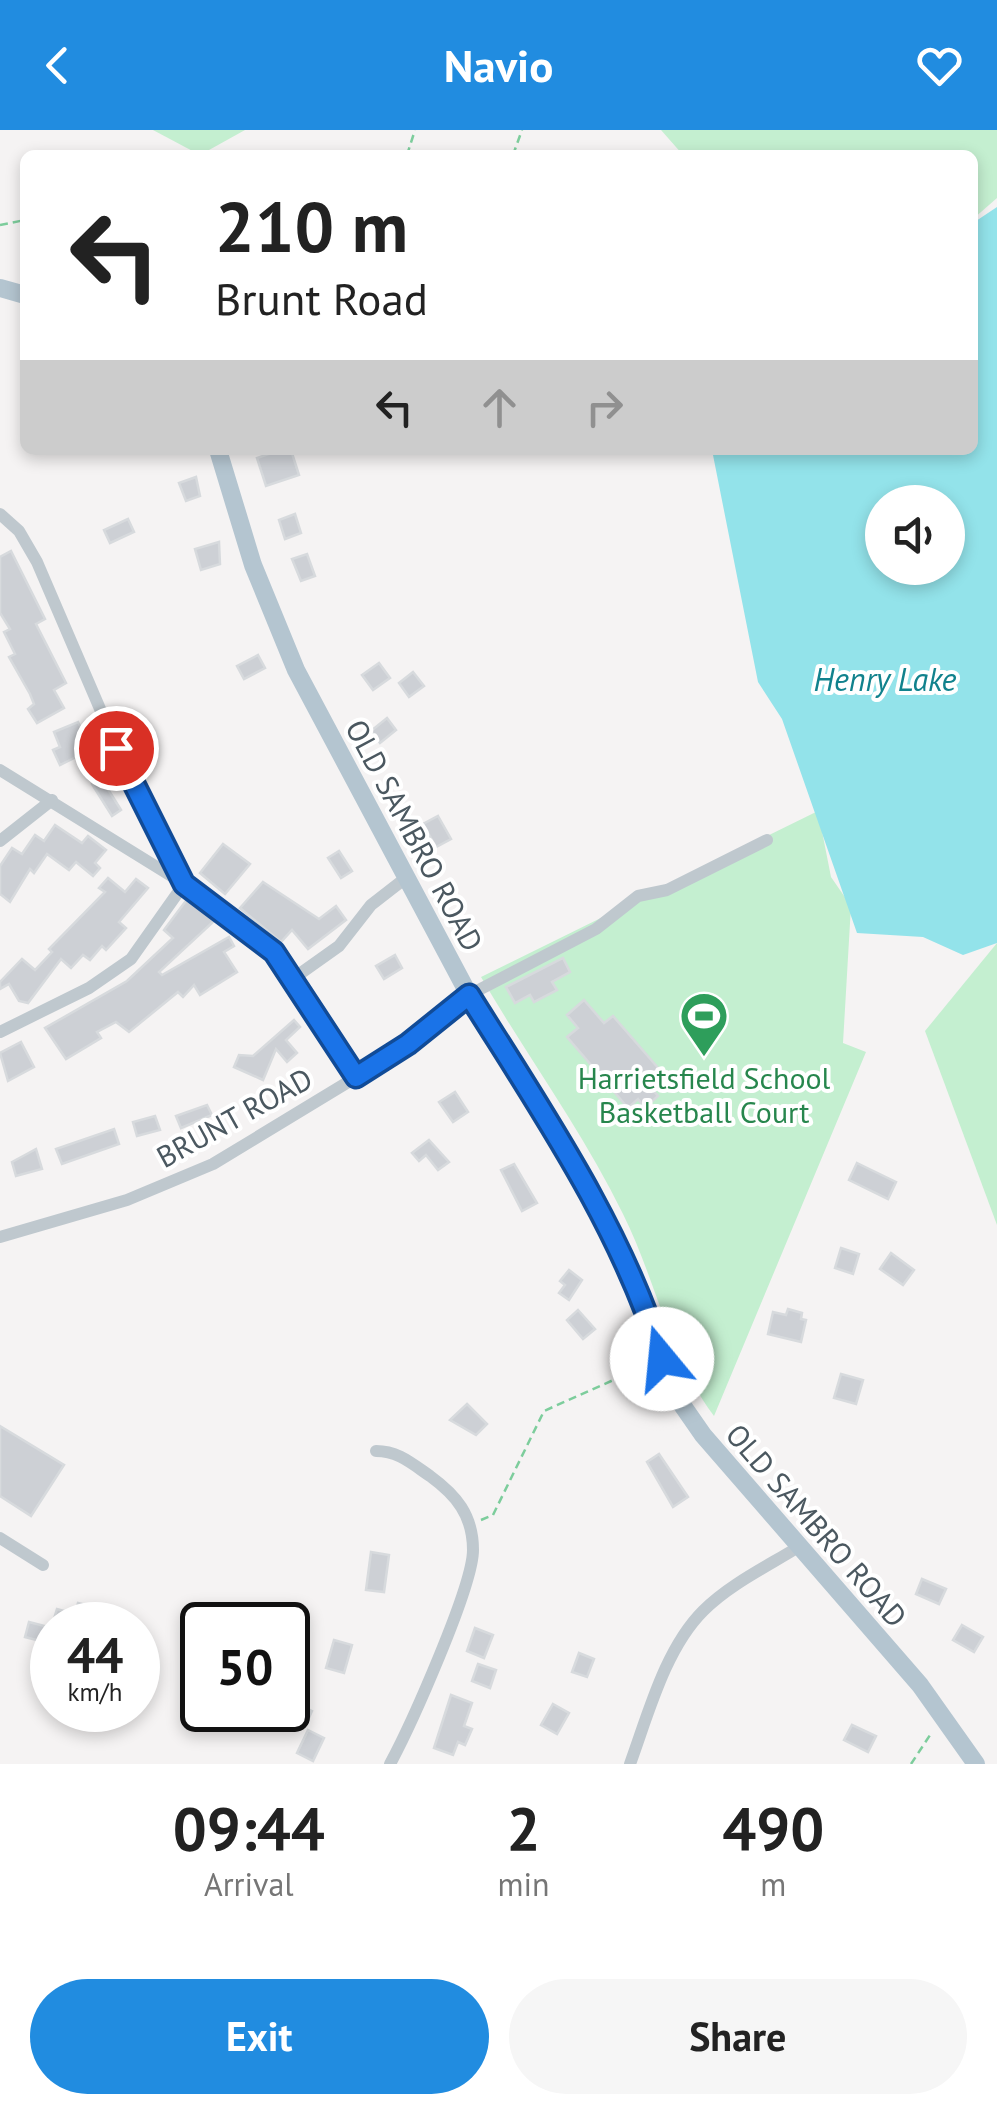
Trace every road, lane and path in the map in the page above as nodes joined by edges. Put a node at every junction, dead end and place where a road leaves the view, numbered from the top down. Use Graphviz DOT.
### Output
graph roads {
  1 [pos="220,455"];
  2 [pos="0,514"];
  3 [pos="0,770"];
  4 [pos="52,800"];
  5 [pos="767,840"];
  6 [pos="0,841"];
  7 [pos="407,876"];
  8 [pos="184,884"];
  9 [pos="294,978"];
  10 [pos="469,995"];
  11 [pos="0,1032"];
  12 [pos="356,1077"];
  13 [pos="0,1237"];
  14 [pos="662,1359"];
  15 [pos="376,1451"];
  16 [pos="469,1526"];
  17 [pos="0,1538"];
  18 [pos="800,1546"];
  19 [pos="43,1564"];
  20 [pos="942,1716"];
  21 [pos="390,1764"];
  22 [pos="630,1764"];
  23 [pos="911,1764"];
  24 [pos="976,1764"];
  1 -- 7 [label="main road, OLD SAMBRO ROAD"];
  2 -- 8 [label="street"];
  3 -- 4 [label="street"];
  4 -- 6 [label="street"];
  4 -- 8 [label="street"];
  5 -- 10 [label="street, BRUNT ROAD"];
  7 -- 9 [label="street"];
  7 -- 10 [label="main road, OLD SAMBRO ROAD"];
  8 -- 9 [label="street"];
  8 -- 11 [label="street"];
  9 -- 12 [label="street"];
  10 -- 12 [label="street, BRUNT ROAD"];
  10 -- 14 [label="main road, OLD SAMBRO ROAD"];
  12 -- 13 [label="street, BRUNT ROAD"];
  14 -- 16 [label="path"];
  14 -- 18 [label="main road, OLD SAMBRO ROAD"];
  15 -- 16 [label="street"];
  16 -- 21 [label="street"];
  17 -- 19 [label="street"];
  18 -- 20 [label="main road, OLD SAMBRO ROAD"];
  18 -- 22 [label="street"];
  20 -- 23 [label="path"];
  20 -- 24 [label="main road, OLD SAMBRO ROAD"];
}
